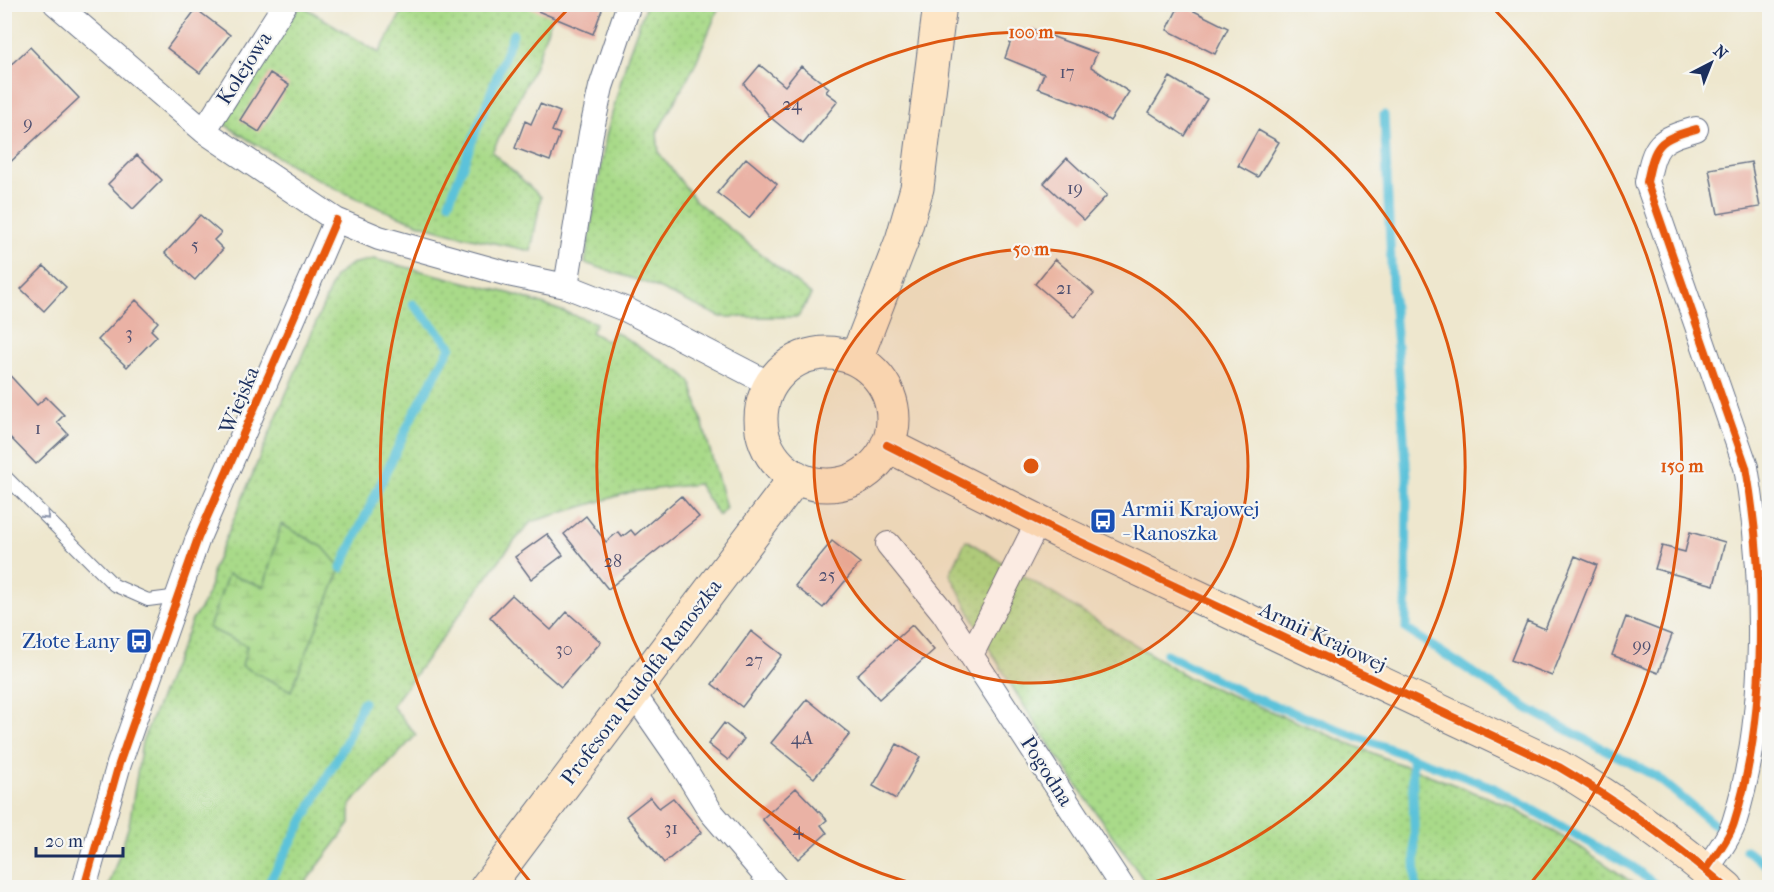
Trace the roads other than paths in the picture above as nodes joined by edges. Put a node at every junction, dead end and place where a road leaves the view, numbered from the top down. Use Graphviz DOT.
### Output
graph roads {
  1 [pos="56,4"];
  2 [pos="285,4"];
  3 [pos="629,4"];
  4 [pos="940,4"];
  5 [pos="1696,129"];
  6 [pos="204,131"];
  7 [pos="336,220"];
  8 [pos="566,286"];
  9 [pos="856,359"];
  10 [pos="770,384"];
  11 [pos="887,445"];
  12 [pos="4,475"];
  13 [pos="796,477"];
  14 [pos="1038,522"];
  15 [pos="888,544"];
  16 [pos="179,596"];
  17 [pos="971,655"];
  18 [pos="633,693"];
  19 [pos="1717,879"];
  20 [pos="84,888"];
  21 [pos="486,888"];
  22 [pos="776,888"];
  23 [pos="1124,888"];
  1 -- 6 [label="street"];
  2 -- 6 [label="street, Kolejowa"];
  3 -- 8 [label="street"];
  4 -- 9 [label="street"];
  5 -- 19 [label="street"];
  6 -- 7 [label="street"];
  7 -- 8 [label="street"];
  7 -- 16 [label="street, Wiejska"];
  8 -- 10 [label="street"];
  9 -- 10 [label="street"];
  9 -- 11 [label="street"];
  10 -- 13 [label="street"];
  11 -- 13 [label="street"];
  11 -- 14 [label="street, Armii Krajowej"];
  12 -- 16 [label="lane, one-way"];
  13 -- 18 [label="street, Profesora Rudolfa Ranoszka"];
  14 -- 17 [label="street"];
  14 -- 19 [label="street, Armii Krajowej"];
  15 -- 17 [label="street, Pogodna"];
  16 -- 20 [label="street, Wiejska"];
  17 -- 23 [label="street, Pogodna"];
  18 -- 21 [label="street, Profesora Rudolfa Ranoszka"];
  18 -- 22 [label="street"];
}
